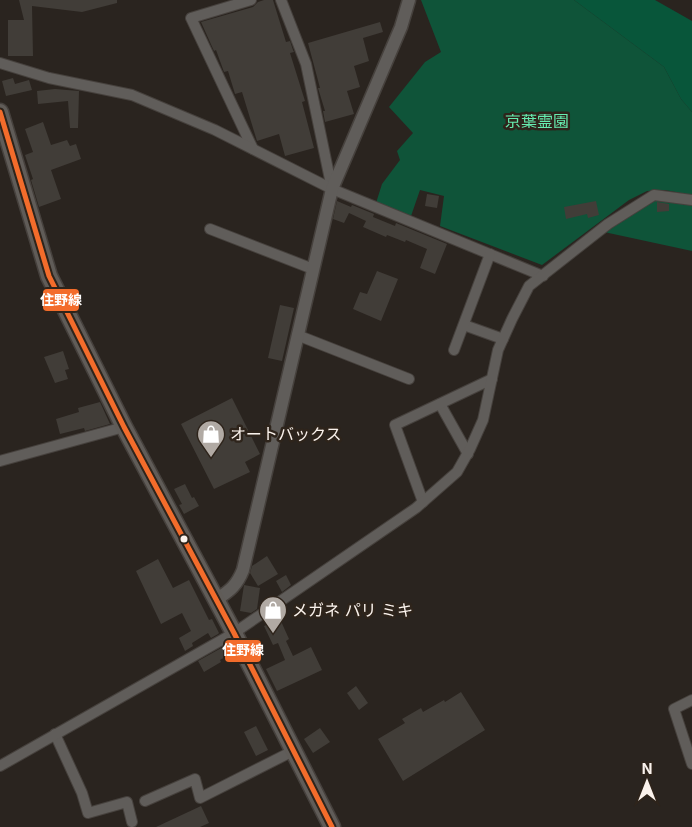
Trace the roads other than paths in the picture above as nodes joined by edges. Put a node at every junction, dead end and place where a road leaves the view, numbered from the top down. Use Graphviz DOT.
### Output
graph roads {
  1 [pos="251,0"];
  2 [pos="281,0"];
  3 [pos="409,0"];
  4 [pos="0,63"];
  5 [pos="0,112"];
  6 [pos="253,149"];
  7 [pos="332,189"];
  8 [pos="692,200"];
  9 [pos="210,229"];
  10 [pos="490,254"];
  11 [pos="313,270"];
  12 [pos="543,276"];
  13 [pos="464,325"];
  14 [pos="297,335"];
  15 [pos="503,339"];
  16 [pos="454,350"];
  17 [pos="409,379"];
  18 [pos="492,379"];
  19 [pos="440,404"];
  20 [pos="124,426"];
  21 [pos="468,454"];
  22 [pos="0,461"];
  23 [pos="423,502"];
  24 [pos="217,599"];
  25 [pos="234,633"];
  26 [pos="692,700"];
  27 [pos="56,734"];
  28 [pos="293,750"];
  29 [pos="692,764"];
  30 [pos="0,766"];
  31 [pos="145,801"];
  32 [pos="132,822"];
  33 [pos="332,827"];
  1 -- 6 [label="street"];
  2 -- 7 [label="street"];
  3 -- 7 [label="street"];
  4 -- 6 [label="street"];
  5 -- 20 [label="highway"];
  6 -- 7 [label="street"];
  7 -- 10 [label="street"];
  7 -- 11 [label="street"];
  8 -- 12 [label="street"];
  9 -- 11 [label="street"];
  10 -- 12 [label="street"];
  10 -- 13 [label="street"];
  11 -- 14 [label="street"];
  12 -- 15 [label="street"];
  13 -- 15 [label="street"];
  13 -- 16 [label="street"];
  14 -- 17 [label="street"];
  14 -- 24 [label="street"];
  15 -- 18 [label="street"];
  18 -- 19 [label="street"];
  18 -- 21 [label="street"];
  19 -- 21 [label="street"];
  19 -- 23 [label="street"];
  20 -- 22 [label="street"];
  20 -- 24 [label="highway"];
  21 -- 23 [label="street"];
  23 -- 25 [label="street"];
  24 -- 25 [label="highway"];
  25 -- 27 [label="street"];
  25 -- 28 [label="highway"];
  26 -- 29 [label="street"];
  27 -- 30 [label="street"];
  27 -- 32 [label="street"];
  28 -- 31 [label="street"];
  28 -- 33 [label="highway"];
}
